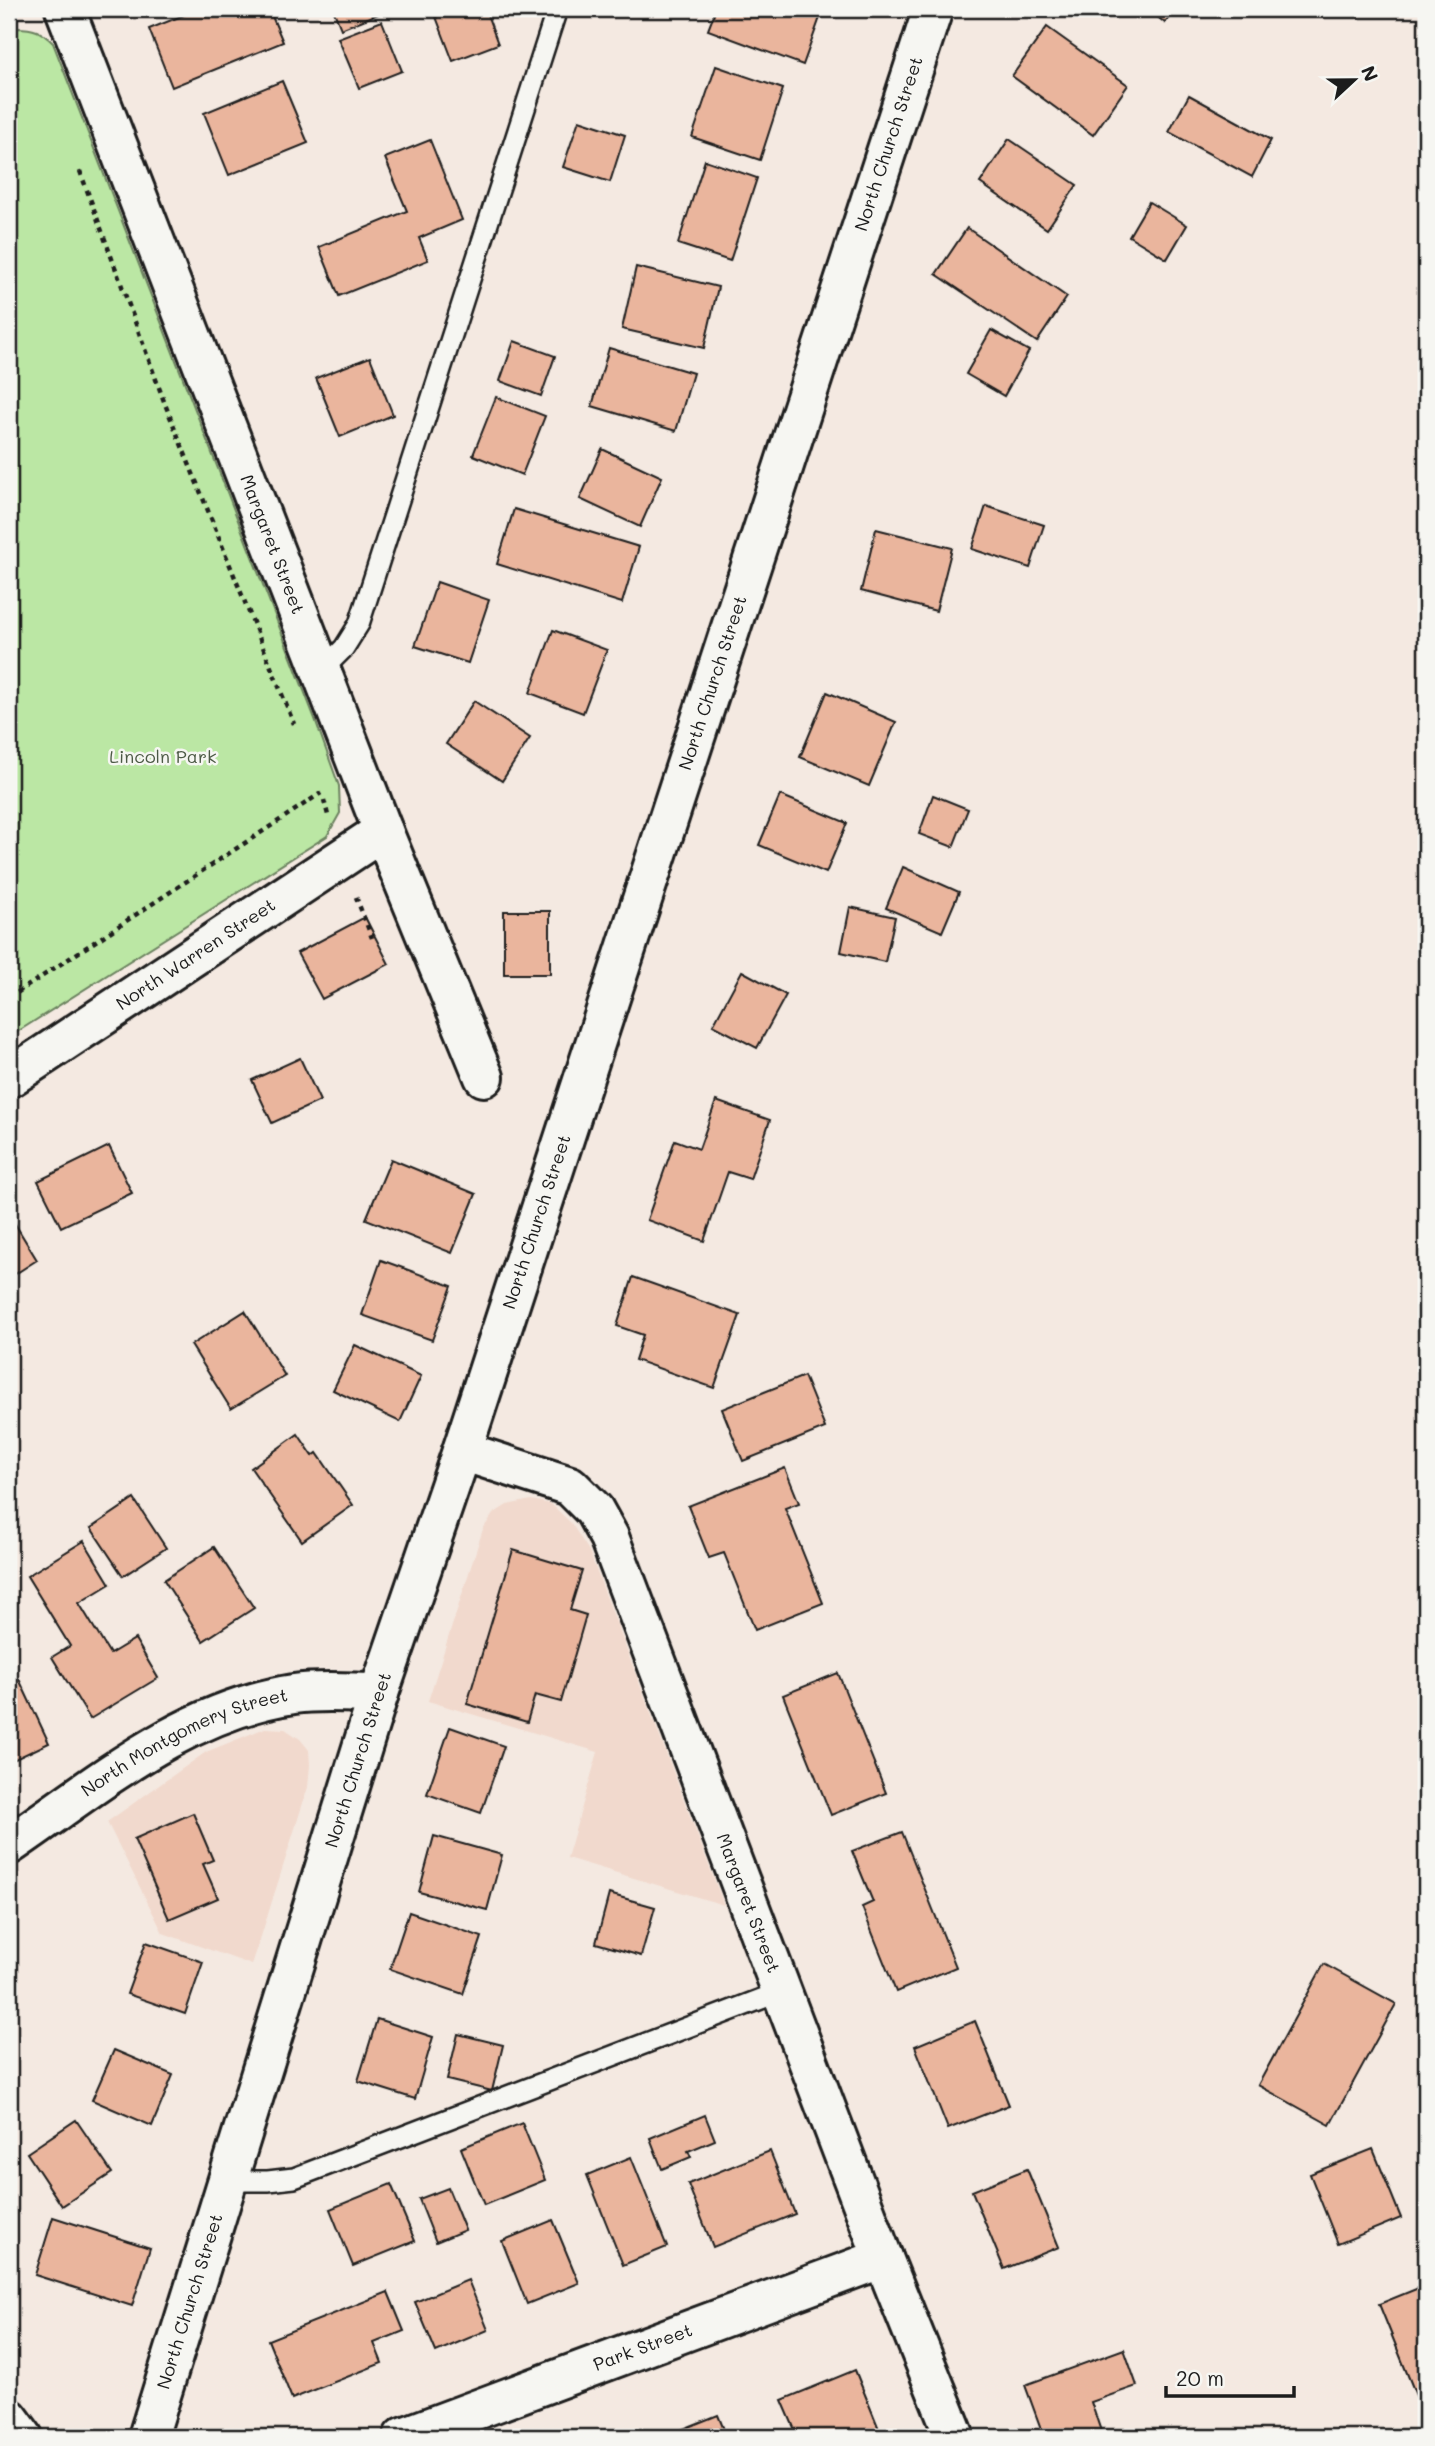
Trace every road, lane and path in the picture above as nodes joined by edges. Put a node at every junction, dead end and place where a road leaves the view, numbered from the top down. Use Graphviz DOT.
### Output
graph roads {
  1 [pos="65,9"];
  2 [pos="557,9"];
  3 [pos="933,9"];
  4 [pos="76,162"];
  5 [pos="322,670"];
  6 [pos="295,728"];
  7 [pos="316,780"];
  8 [pos="321,793"];
  9 [pos="383,831"];
  10 [pos="341,859"];
  11 [pos="372,938"];
  12 [pos="9,998"];
  13 [pos="485,1077"];
  14 [pos="9,1078"];
  15 [pos="462,1451"];
  16 [pos="379,1693"];
  17 [pos="9,1845"];
  18 [pos="782,1991"];
  19 [pos="228,2181"];
  20 [pos="883,2258"];
  21 [pos="9,2418"];
  22 [pos="23,2437"];
  23 [pos="148,2437"];
  24 [pos="403,2437"];
  25 [pos="955,2437"];
  1 -- 5 [label="street, Margaret Street"];
  2 -- 5 [label="lane"];
  3 -- 15 [label="street, North Church Street"];
  4 -- 6 [label="path"];
  5 -- 9 [label="street, Margaret Street"];
  7 -- 8 [label="path"];
  8 -- 10 [label="path"];
  8 -- 12 [label="path"];
  9 -- 10 [label="street, North Warren Street"];
  9 -- 13 [label="street, Margaret Street"];
  10 -- 11 [label="path"];
  10 -- 14 [label="street, North Warren Street"];
  15 -- 16 [label="street, North Church Street"];
  15 -- 18 [label="street, Margaret Street"];
  16 -- 17 [label="street, North Montgomery Street"];
  16 -- 19 [label="street, North Church Street"];
  18 -- 19 [label="lane"];
  18 -- 20 [label="street, Margaret Street"];
  19 -- 23 [label="street, North Church Street"];
  20 -- 24 [label="street, Park Street"];
  20 -- 25 [label="street, Margaret Street"];
  21 -- 22 [label="street"];
}
